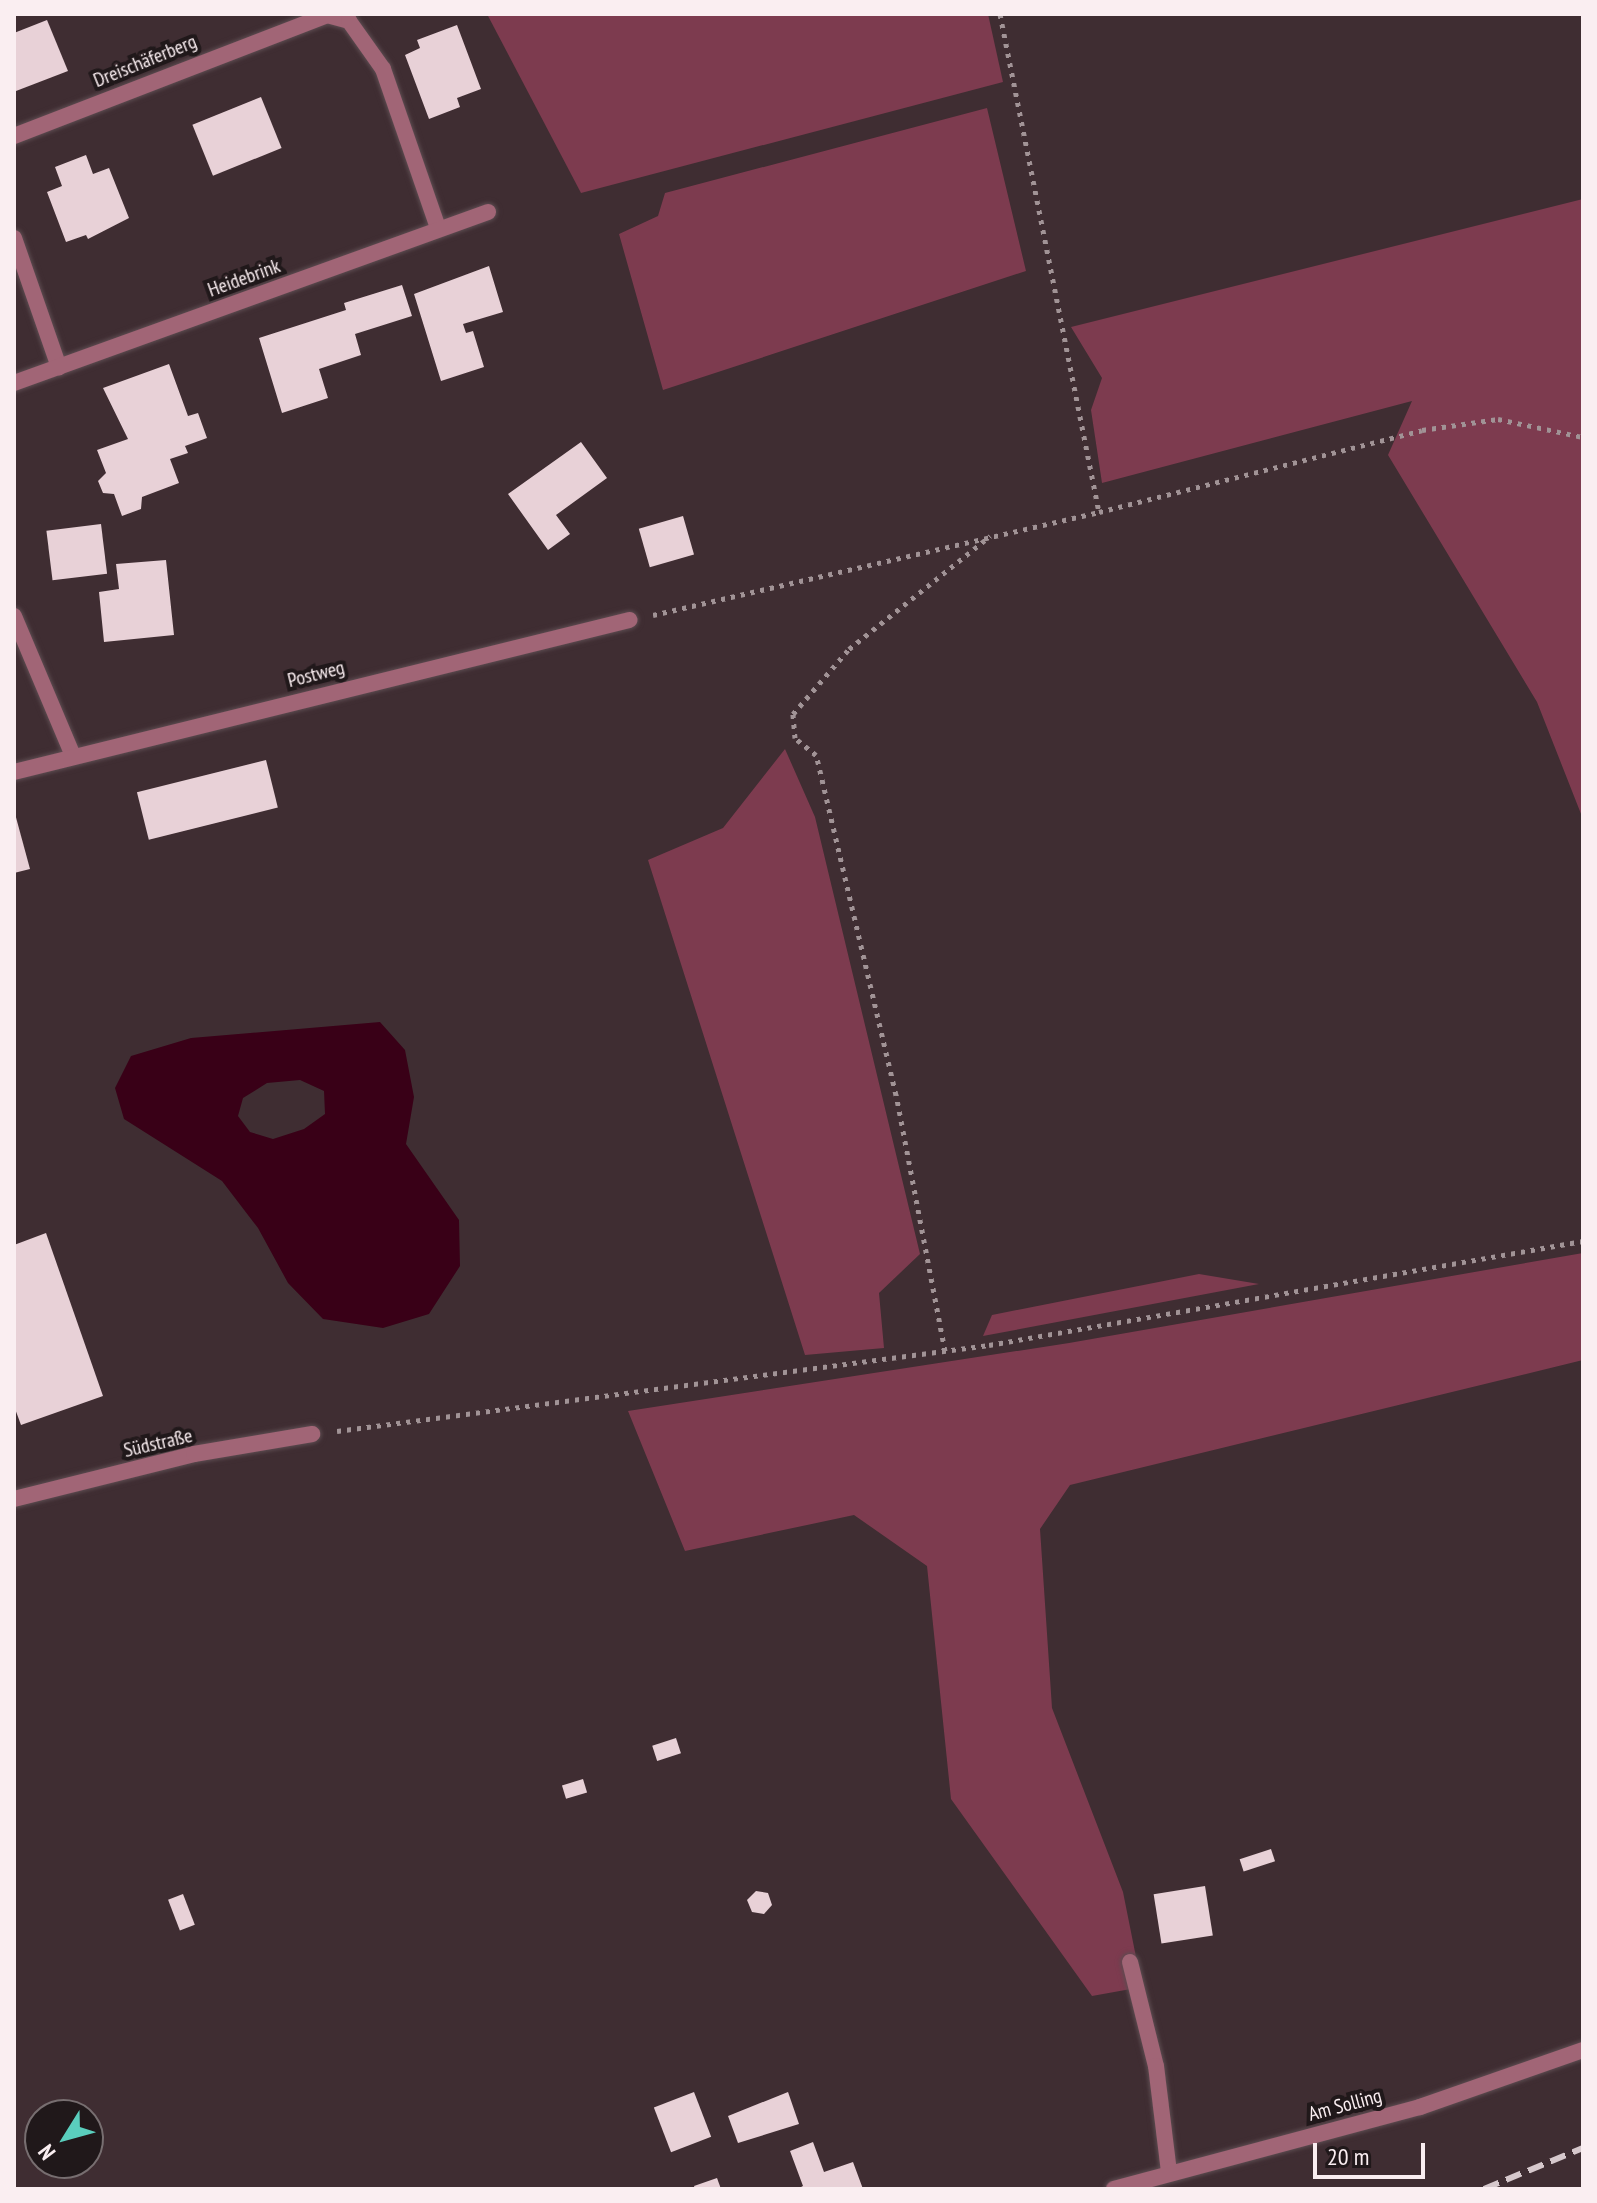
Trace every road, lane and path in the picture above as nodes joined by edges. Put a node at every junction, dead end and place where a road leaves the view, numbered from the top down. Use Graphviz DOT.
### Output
graph roads {
  1 [pos="1000,14"];
  2 [pos="14,136"];
  3 [pos="488,212"];
  4 [pos="438,228"];
  5 [pos="14,238"];
  6 [pos="59,367"];
  7 [pos="14,383"];
  8 [pos="1583,437"];
  9 [pos="1099,512"];
  10 [pos="991,535"];
  11 [pos="14,616"];
  12 [pos="629,620"];
  13 [pos="73,756"];
  14 [pos="14,772"];
  15 [pos="1583,1241"];
  16 [pos="945,1351"];
  17 [pos="312,1434"];
  18 [pos="14,1499"];
  19 [pos="1130,1962"];
  20 [pos="1583,2050"];
  21 [pos="1164,2178"];
  22 [pos="1114,2189"];
  1 -- 9 [label="path"];
  2 -- 4 [label="street, Dreischäferberg"];
  3 -- 4 [label="street, Heidebrink"];
  4 -- 6 [label="street, Heidebrink"];
  5 -- 6 [label="street"];
  6 -- 7 [label="street, Heidebrink"];
  8 -- 9 [label="path"];
  9 -- 10 [label="path"];
  10 -- 12 [label="path"];
  10 -- 16 [label="path"];
  11 -- 13 [label="street"];
  12 -- 13 [label="street, Postweg"];
  13 -- 14 [label="street, Postweg"];
  15 -- 16 [label="path"];
  16 -- 17 [label="path"];
  17 -- 18 [label="street, Südstraße"];
  19 -- 21 [label="street"];
  20 -- 21 [label="street, Am Solling"];
  21 -- 22 [label="street, Am Solling"];
}
